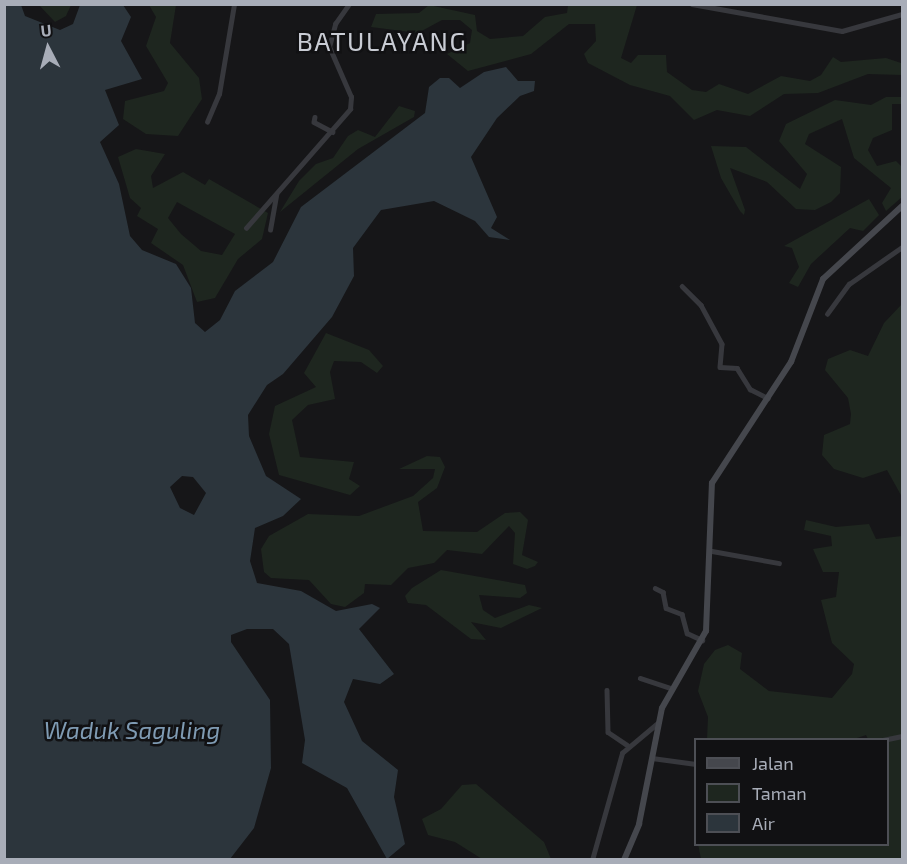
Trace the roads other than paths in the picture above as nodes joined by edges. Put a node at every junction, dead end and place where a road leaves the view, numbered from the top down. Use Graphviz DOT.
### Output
graph roads {
  1 [pos="234,4"];
  2 [pos="349,4"];
  3 [pos="692,4"];
  4 [pos="903,14"];
  5 [pos="315,117"];
  6 [pos="207,122"];
  7 [pos="333,132"];
  8 [pos="276,195"];
  9 [pos="903,206"];
  10 [pos="246,228"];
  11 [pos="270,230"];
  12 [pos="903,247"];
  13 [pos="682,286"];
  14 [pos="827,314"];
  15 [pos="768,398"];
  16 [pos="711,551"];
  17 [pos="779,563"];
  18 [pos="655,588"];
  19 [pos="702,640"];
  20 [pos="640,678"];
  21 [pos="670,688"];
  22 [pos="608,690"];
  23 [pos="659,722"];
  24 [pos="627,745"];
  25 [pos="652,758"];
  26 [pos="694,764"];
  27 [pos="592,860"];
  28 [pos="624,860"];
  1 -- 6 [label="street"];
  2 -- 7 [label="street"];
  3 -- 4 [label="street"];
  5 -- 7 [label="street"];
  7 -- 8 [label="street"];
  8 -- 10 [label="street"];
  8 -- 11 [label="street"];
  9 -- 15 [label="main road"];
  12 -- 14 [label="street"];
  13 -- 15 [label="street"];
  15 -- 16 [label="main road"];
  16 -- 17 [label="street"];
  16 -- 19 [label="main road"];
  18 -- 19 [label="street"];
  19 -- 21 [label="main road"];
  20 -- 21 [label="street"];
  21 -- 23 [label="main road"];
  22 -- 24 [label="street"];
  23 -- 24 [label="street"];
  23 -- 25 [label="main road"];
  24 -- 27 [label="street"];
  25 -- 26 [label="street"];
  25 -- 28 [label="main road"];
}
